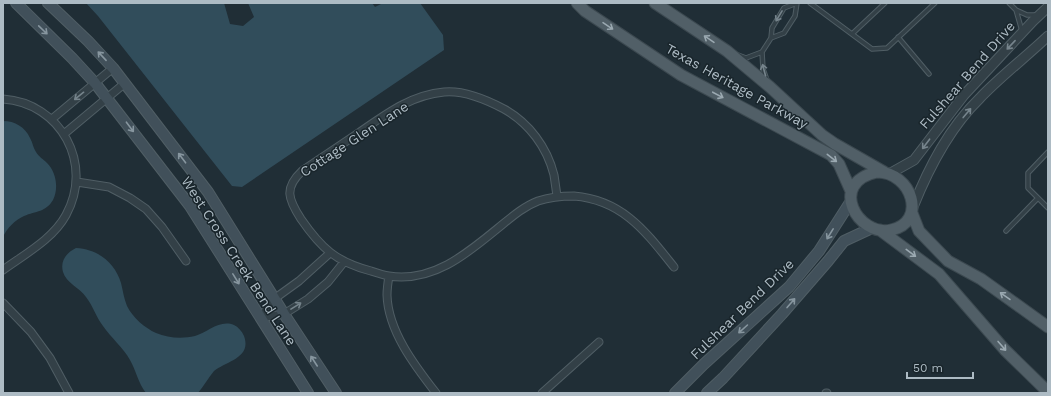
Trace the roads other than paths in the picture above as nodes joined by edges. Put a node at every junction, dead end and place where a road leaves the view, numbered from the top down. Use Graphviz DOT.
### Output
graph roads {
  1 [pos="16,3"];
  2 [pos="48,3"];
  3 [pos="577,3"];
  4 [pos="655,3"];
  5 [pos="797,3"];
  6 [pos="810,3"];
  7 [pos="885,3"];
  8 [pos="935,3"];
  9 [pos="1009,3"];
  10 [pos="1048,7"];
  11 [pos="1016,10"];
  12 [pos="1040,15"];
  13 [pos="852,34"];
  14 [pos="1022,34"];
  15 [pos="1048,36"];
  16 [pos="898,37"];
  17 [pos="771,38"];
  18 [pos="727,51"];
  19 [pos="762,52"];
  20 [pos="113,68"];
  21 [pos="929,74"];
  22 [pos="95,83"];
  23 [pos="125,83"];
  24 [pos="770,87"];
  25 [pos="107,97"];
  26 [pos="3,99"];
  27 [pos="52,119"];
  28 [pos="64,134"];
  29 [pos="1048,152"];
  30 [pos="886,173"];
  31 [pos="77,182"];
  32 [pos="557,196"];
  33 [pos="851,196"];
  34 [pos="1038,198"];
  35 [pos="1048,208"];
  36 [pos="912,210"];
  37 [pos="876,229"];
  38 [pos="1006,232"];
  39 [pos="330,253"];
  40 [pos="186,261"];
  41 [pos="344,262"];
  42 [pos="674,267"];
  43 [pos="3,270"];
  44 [pos="389,276"];
  45 [pos="274,299"];
  46 [pos="3,303"];
  47 [pos="284,314"];
  48 [pos="260,318"];
  49 [pos="1048,327"];
  50 [pos="598,342"];
  51 [pos="1048,392"];
  52 [pos="69,393"];
  53 [pos="308,393"];
  54 [pos="336,393"];
  55 [pos="436,393"];
  56 [pos="542,393"];
  57 [pos="675,393"];
  58 [pos="707,393"];
  1 -- 22 [label="main road, West Cross Creek Bend Lane, one-way"];
  20 -- 2 [label="main road, West Cross Creek Bend Lane, one-way"];
  3 -- 33 [label="main road, Texas Heritage Parkway, one-way"];
  18 -- 4 [label="main road, Texas Heritage Parkway, one-way"];
  5 -- 17 [label="lane, one-way"];
  5 -- 17 [label="lane"];
  6 -- 13 [label="lane"];
  7 -- 13 [label="lane"];
  8 -- 16 [label="lane"];
  9 -- 11 [label="lane"];
  10 -- 12 [label="street, Fulshear Bend Drive"];
  11 -- 12 [label="lane"];
  11 -- 14 [label="lane"];
  12 -- 14 [label="street, Fulshear Bend Drive"];
  13 -- 16 [label="lane"];
  14 -- 30 [label="street, Fulshear Bend Drive, one-way"];
  36 -- 15 [label="street, Fulshear Bend Drive, one-way"];
  16 -- 21 [label="lane"];
  17 -- 19 [label="lane"];
  18 -- 19 [label="lane"];
  18 -- 24 [label="main road, Texas Heritage Parkway"];
  24 -- 19 [label="lane, one-way"];
  20 -- 22 [label="street"];
  20 -- 23 [label="main road, West Cross Creek Bend Lane"];
  22 -- 25 [label="main road, West Cross Creek Bend Lane"];
  22 -- 27 [label="street, one-way"];
  23 -- 25 [label="street"];
  45 -- 23 [label="main road, West Cross Creek Bend Lane, one-way"];
  24 -- 30 [label="main road, Texas Heritage Parkway"];
  25 -- 28 [label="street"];
  25 -- 48 [label="main road, West Cross Creek Bend Lane, one-way"];
  26 -- 27 [label="street"];
  27 -- 28 [label="street"];
  28 -- 31 [label="street"];
  29 -- 34 [label="lane"];
  30 -- 33 [label="main road"];
  30 -- 36 [label="main road"];
  31 -- 40 [label="street"];
  31 -- 43 [label="street"];
  32 -- 39 [label="street, Cottage Glen Lane"];
  32 -- 42 [label="street"];
  32 -- 44 [label="street"];
  33 -- 37 [label="main road"];
  33 -- 57 [label="main road, Fulshear Bend Drive, one-way"];
  34 -- 35 [label="lane"];
  34 -- 38 [label="lane"];
  36 -- 37 [label="main road"];
  49 -- 36 [label="main road, one-way"];
  37 -- 51 [label="main road, one-way"];
  58 -- 37 [label="main road, Fulshear Bend Drive, one-way"];
  39 -- 41 [label="street"];
  39 -- 45 [label="street"];
  41 -- 44 [label="street"];
  47 -- 41 [label="street, one-way"];
  44 -- 55 [label="street"];
  45 -- 47 [label="main road, West Cross Creek Bend Lane"];
  45 -- 48 [label="street"];
  46 -- 52 [label="street"];
  47 -- 48 [label="street"];
  54 -- 47 [label="main road, West Cross Creek Bend Lane, one-way"];
  48 -- 53 [label="main road, West Cross Creek Bend Lane"];
  50 -- 56 [label="street"];
}
